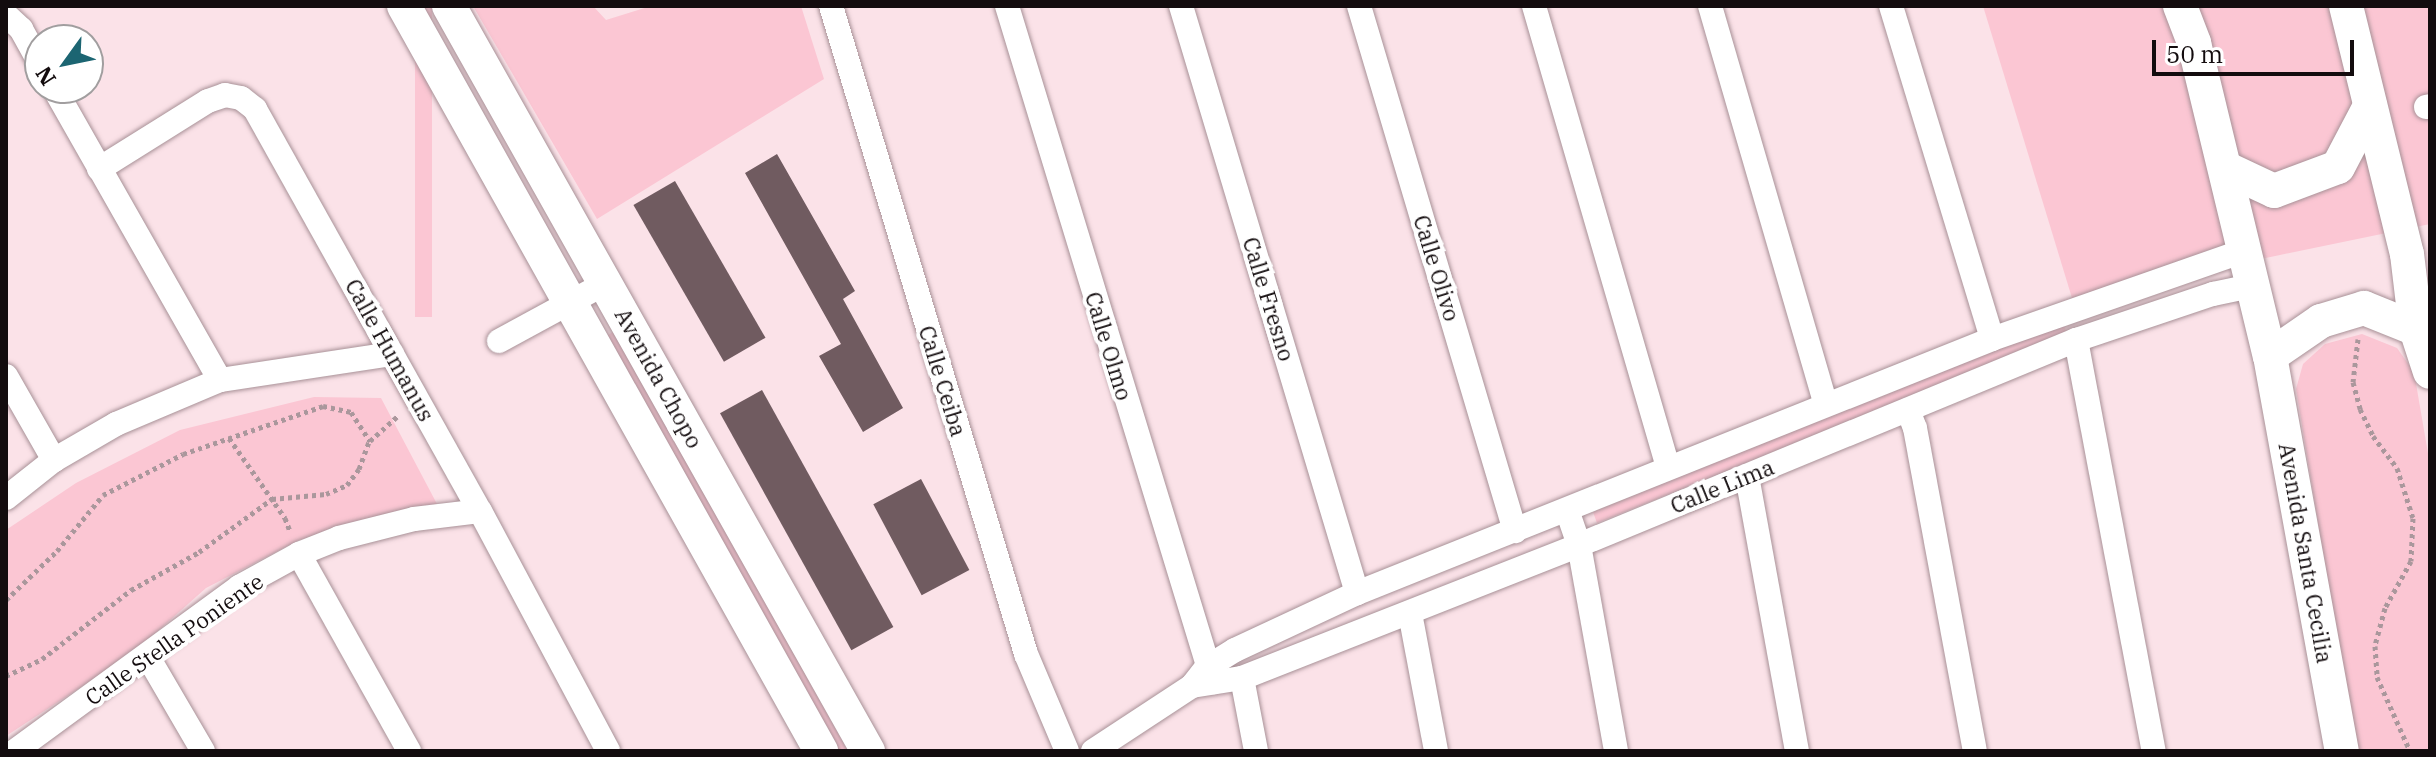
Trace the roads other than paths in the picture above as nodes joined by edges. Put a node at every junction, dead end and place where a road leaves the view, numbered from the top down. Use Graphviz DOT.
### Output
graph roads {
  1 [pos="404,6"];
  2 [pos="449,6"];
  3 [pos="831,6"];
  4 [pos="1007,6"];
  5 [pos="1181,6"];
  6 [pos="1359,6"];
  7 [pos="1534,6"];
  8 [pos="1710,6"];
  9 [pos="1891,6"];
  10 [pos="2180,6"];
  11 [pos="2346,6"];
  12 [pos="7,16"];
  13 [pos="24,34"];
  14 [pos="63,104"];
  15 [pos="2370,106"];
  16 [pos="2225,168"];
  17 [pos="99,169"];
  18 [pos="2243,251"];
  19 [pos="2418,252"];
  20 [pos="606,283"];
  21 [pos="2252,286"];
  22 [pos="571,303"];
  23 [pos="2416,329"];
  24 [pos="1992,339"];
  25 [pos="2076,340"];
  26 [pos="499,341"];
  27 [pos="392,354"];
  28 [pos="2270,356"];
  29 [pos="2430,372"];
  30 [pos="6,376"];
  31 [pos="220,380"];
  32 [pos="1825,403"];
  33 [pos="1908,410"];
  34 [pos="54,460"];
  35 [pos="1668,467"];
  36 [pos="1747,476"];
  37 [pos="6,498"];
  38 [pos="1567,510"];
  39 [pos="480,511"];
  40 [pos="1515,531"];
  41 [pos="1579,545"];
  42 [pos="299,554"];
  43 [pos="1357,593"];
  44 [pos="1410,613"];
  45 [pos="148,657"];
  46 [pos="1242,678"];
  47 [pos="1204,679"];
  48 [pos="15,751"];
  49 [pos="203,751"];
  50 [pos="409,751"];
  51 [pos="608,751"];
  52 [pos="821,751"];
  53 [pos="868,751"];
  54 [pos="1067,751"];
  55 [pos="1093,751"];
  56 [pos="1256,751"];
  57 [pos="1436,751"];
  58 [pos="1616,751"];
  59 [pos="1797,751"];
  60 [pos="1975,751"];
  61 [pos="2154,751"];
  62 [pos="2342,751"];
  1 -- 22 [label="street, Avenida Chopo"];
  2 -- 20 [label="street, Avenida Chopo"];
  3 -- 54 [label="street, Calle Ceiba"];
  4 -- 47 [label="street, Calle Olmo"];
  5 -- 43 [label="street, Calle Fresno"];
  6 -- 40 [label="street, Calle Olivo"];
  7 -- 35 [label="street"];
  8 -- 32 [label="street"];
  9 -- 24 [label="street"];
  10 -- 16 [label="street, Avenida Santa Cecilia"];
  11 -- 15 [label="street"];
  12 -- 13 [label="street"];
  14 -- 17 [label="street"];
  15 -- 16 [label="street"];
  15 -- 19 [label="street"];
  16 -- 18 [label="street, Avenida Santa Cecilia"];
  17 -- 27 [label="street, Calle Humanus"];
  17 -- 31 [label="street"];
  18 -- 21 [label="street, Avenida Santa Cecilia"];
  18 -- 24 [label="street, Calle Lima"];
  19 -- 23 [label="street"];
  20 -- 22 [label="street"];
  20 -- 53 [label="street, Avenida Chopo"];
  21 -- 25 [label="street, Calle Lima"];
  21 -- 28 [label="street, Avenida Santa Cecilia"];
  22 -- 26 [label="street"];
  22 -- 52 [label="street, Avenida Chopo"];
  23 -- 28 [label="street"];
  23 -- 29 [label="street"];
  24 -- 32 [label="street, Calle Lima"];
  25 -- 33 [label="street, Calle Lima"];
  25 -- 61 [label="street"];
  27 -- 31 [label="street"];
  27 -- 39 [label="street, Calle Humanus"];
  28 -- 62 [label="street, Avenida Santa Cecilia"];
  30 -- 34 [label="street"];
  31 -- 34 [label="street"];
  32 -- 35 [label="street, Calle Lima"];
  33 -- 36 [label="street, Calle Lima"];
  33 -- 60 [label="street"];
  34 -- 37 [label="street"];
  35 -- 38 [label="street, Calle Lima"];
  36 -- 41 [label="street, Calle Lima"];
  36 -- 59 [label="street"];
  38 -- 40 [label="street, Calle Lima"];
  38 -- 41 [label="street"];
  39 -- 42 [label="street, Calle Stella Poniente"];
  39 -- 51 [label="street, Calle Humanus"];
  40 -- 43 [label="street, Calle Lima"];
  41 -- 44 [label="street, Calle Lima"];
  41 -- 58 [label="street"];
  42 -- 45 [label="street, Calle Stella Poniente"];
  42 -- 50 [label="street"];
  43 -- 47 [label="street, Calle Lima"];
  44 -- 46 [label="street, Calle Lima"];
  44 -- 57 [label="street"];
  45 -- 48 [label="street, Calle Stella Poniente"];
  45 -- 49 [label="street"];
  46 -- 47 [label="street, Calle Lima"];
  46 -- 56 [label="street"];
  47 -- 55 [label="street, Calle Lima"];
}
